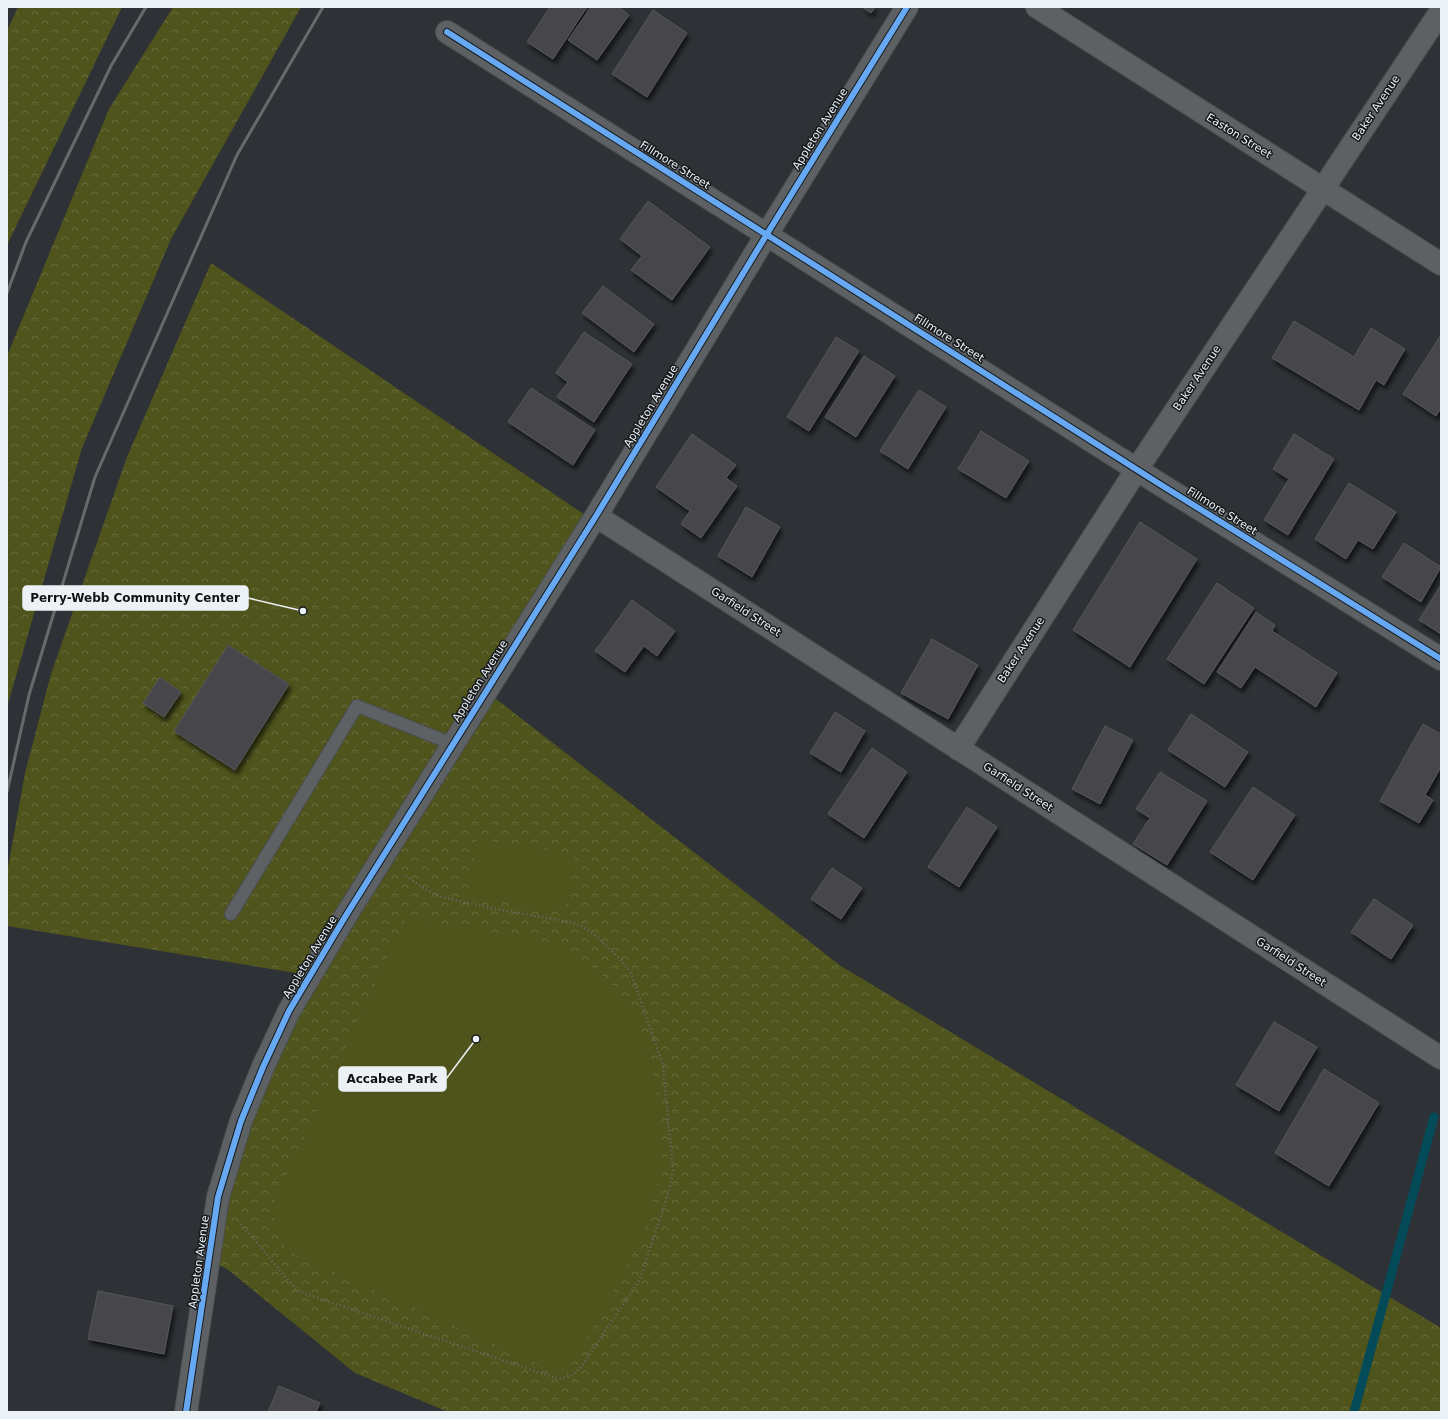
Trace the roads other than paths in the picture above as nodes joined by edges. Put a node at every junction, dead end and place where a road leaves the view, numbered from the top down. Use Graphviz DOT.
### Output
graph roads {
  1 [pos="907,7"];
  2 [pos="1037,7"];
  3 [pos="1441,10"];
  4 [pos="447,32"];
  5 [pos="1323,189"];
  6 [pos="766,234"];
  7 [pos="1441,264"];
  8 [pos="1137,469"];
  9 [pos="596,516"];
  10 [pos="1441,659"];
  11 [pos="453,744"];
  12 [pos="958,749"];
  13 [pos="230,914"];
  14 [pos="1441,1058"];
  15 [pos="186,1412"];
  1 -- 6 [label="street, Appleton Avenue"];
  2 -- 5 [label="street, Easton Street"];
  3 -- 5 [label="street, Baker Avenue"];
  4 -- 6 [label="street, Fillmore Street"];
  5 -- 7 [label="street, Easton Street"];
  5 -- 8 [label="street, Baker Avenue"];
  6 -- 8 [label="street, Fillmore Street"];
  6 -- 9 [label="street, Appleton Avenue"];
  8 -- 10 [label="street, Fillmore Street"];
  8 -- 12 [label="street, Baker Avenue"];
  9 -- 11 [label="street, Appleton Avenue"];
  9 -- 12 [label="street, Garfield Street"];
  11 -- 13 [label="lane"];
  11 -- 15 [label="street, Appleton Avenue"];
  12 -- 14 [label="street, Garfield Street"];
}
